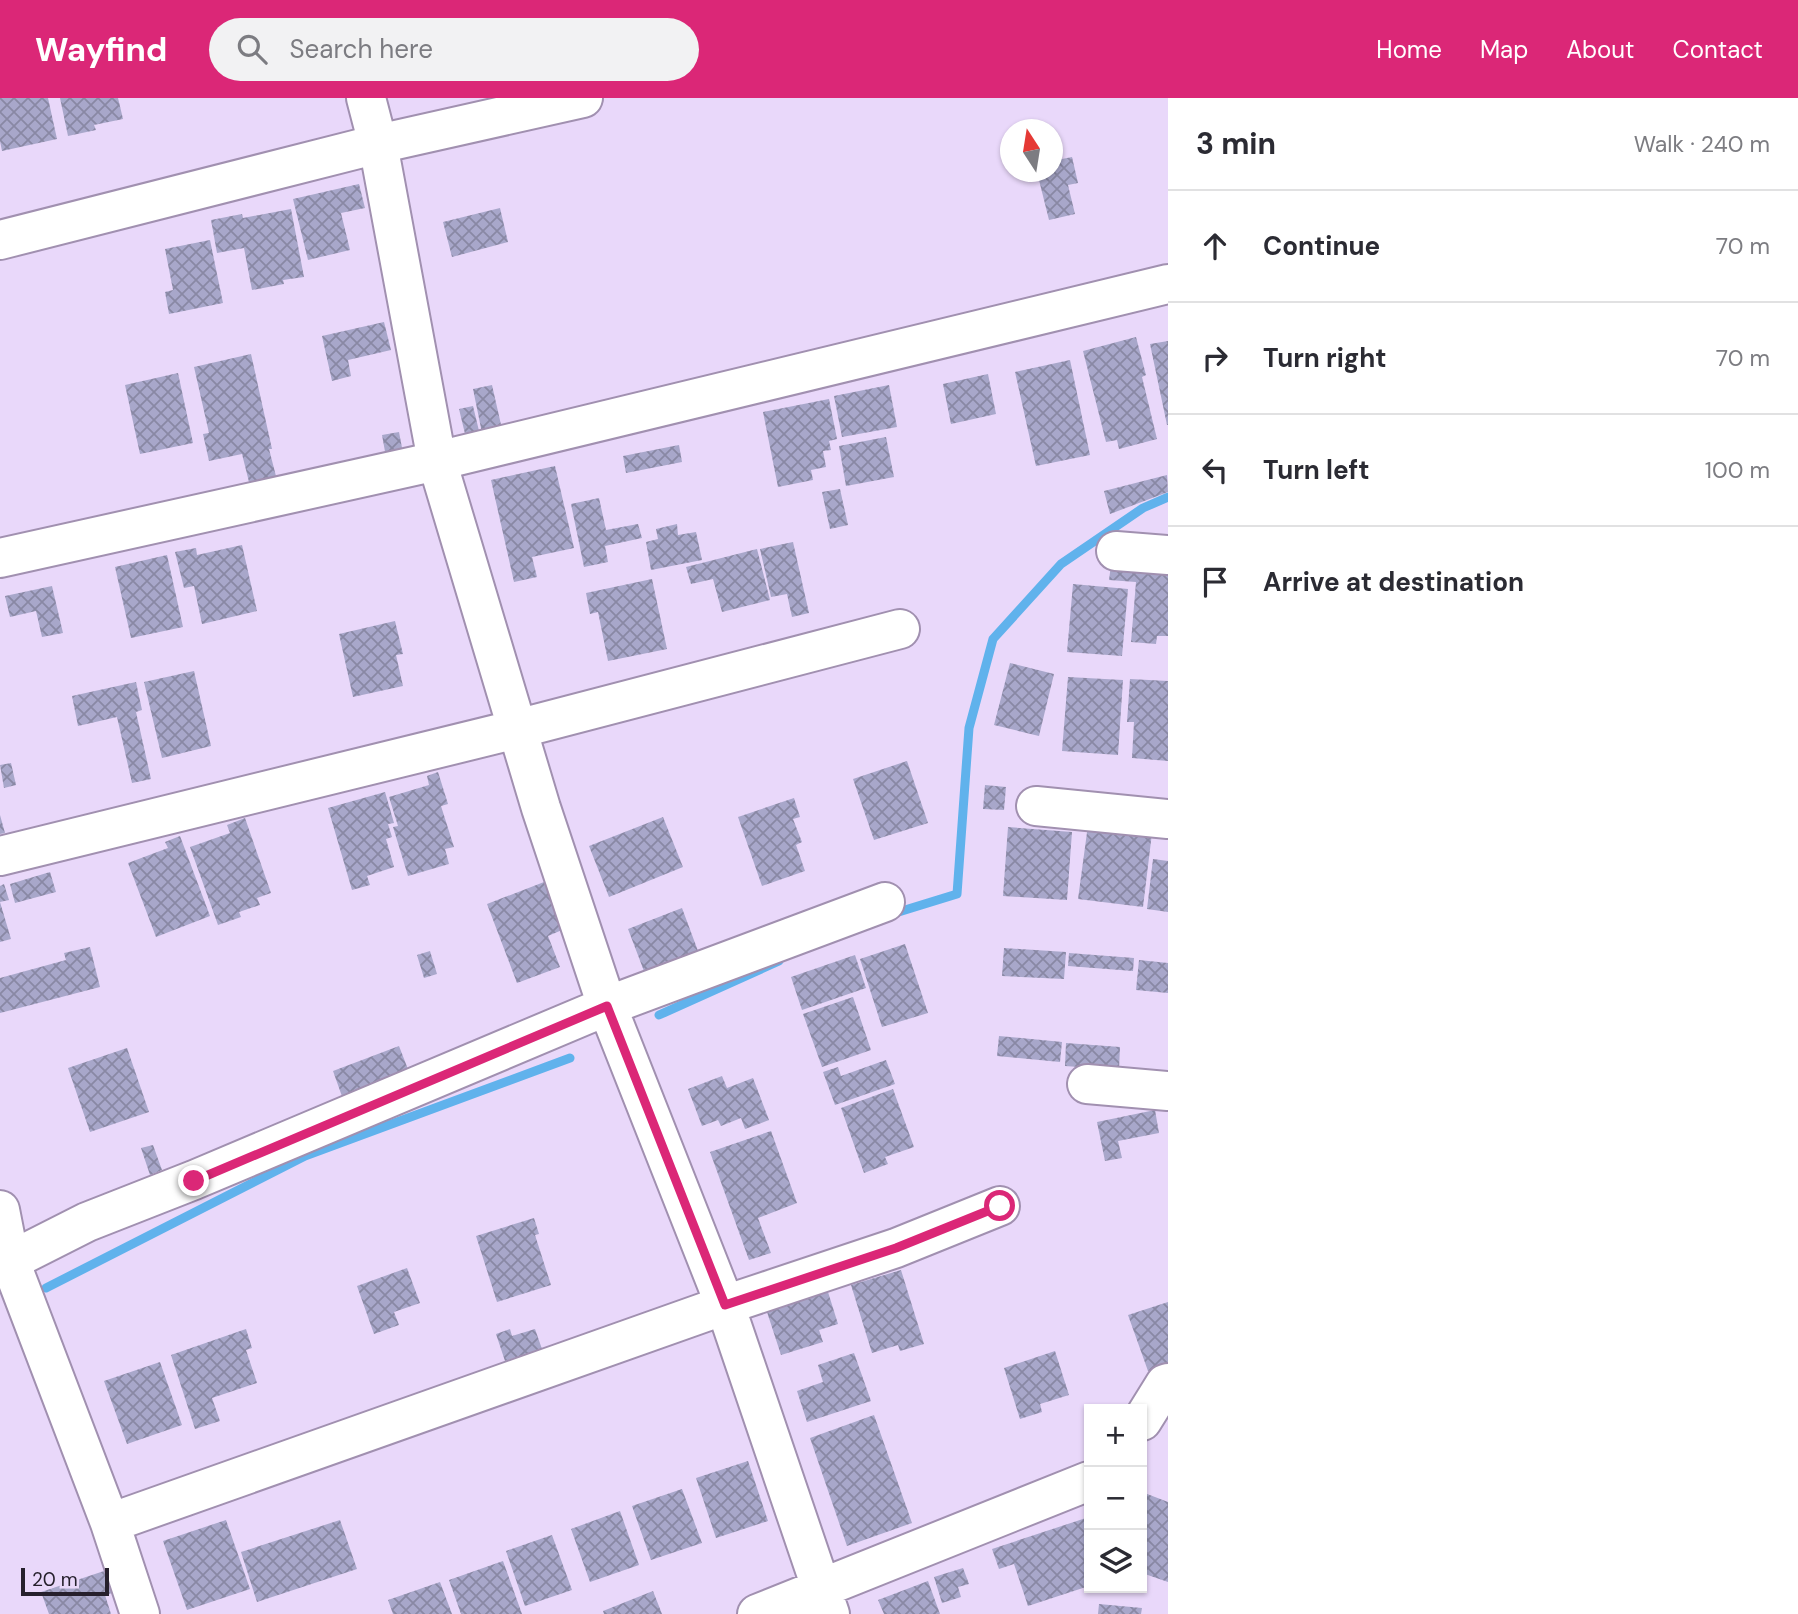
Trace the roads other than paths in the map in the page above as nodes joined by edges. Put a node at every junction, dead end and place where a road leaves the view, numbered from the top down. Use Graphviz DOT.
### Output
graph roads {
  1 [pos="366,98"];
  2 [pos="583,98"];
  3 [pos="378,144"];
  4 [pos="0,240"];
  5 [pos="1168,284"];
  6 [pos="437,461"];
  7 [pos="1116,551"];
  8 [pos="1168,555"];
  9 [pos="0,558"];
  10 [pos="900,629"];
  11 [pos="517,729"];
  12 [pos="1036,806"];
  13 [pos="1168,819"];
  14 [pos="0,856"];
  15 [pos="885,902"];
  16 [pos="607,1006"];
  17 [pos="1087,1084"];
  18 [pos="1168,1091"];
  19 [pos="1000,1206"];
  20 [pos="0,1210"];
  21 [pos="10,1261"];
  22 [pos="725,1305"];
  23 [pos="1168,1383"];
  24 [pos="1147,1413"];
  25 [pos="1084,1483"];
  26 [pos="110,1523"];
  27 [pos="826,1602"];
  28 [pos="140,1614"];
  29 [pos="757,1614"];
  1 -- 3 [label="street"];
  2 -- 3 [label="street"];
  3 -- 4 [label="street"];
  3 -- 6 [label="street"];
  5 -- 6 [label="street"];
  6 -- 9 [label="street"];
  6 -- 11 [label="street"];
  7 -- 8 [label="street"];
  10 -- 11 [label="street"];
  11 -- 14 [label="street"];
  11 -- 16 [label="street"];
  12 -- 13 [label="street"];
  15 -- 16 [label="street"];
  16 -- 21 [label="street"];
  16 -- 22 [label="street"];
  17 -- 18 [label="street"];
  19 -- 22 [label="street"];
  20 -- 21 [label="street"];
  21 -- 26 [label="street"];
  22 -- 26 [label="street"];
  22 -- 27 [label="street"];
  23 -- 24 [label="street"];
  25 -- 27 [label="street"];
  26 -- 28 [label="street"];
  27 -- 29 [label="street"];
}
